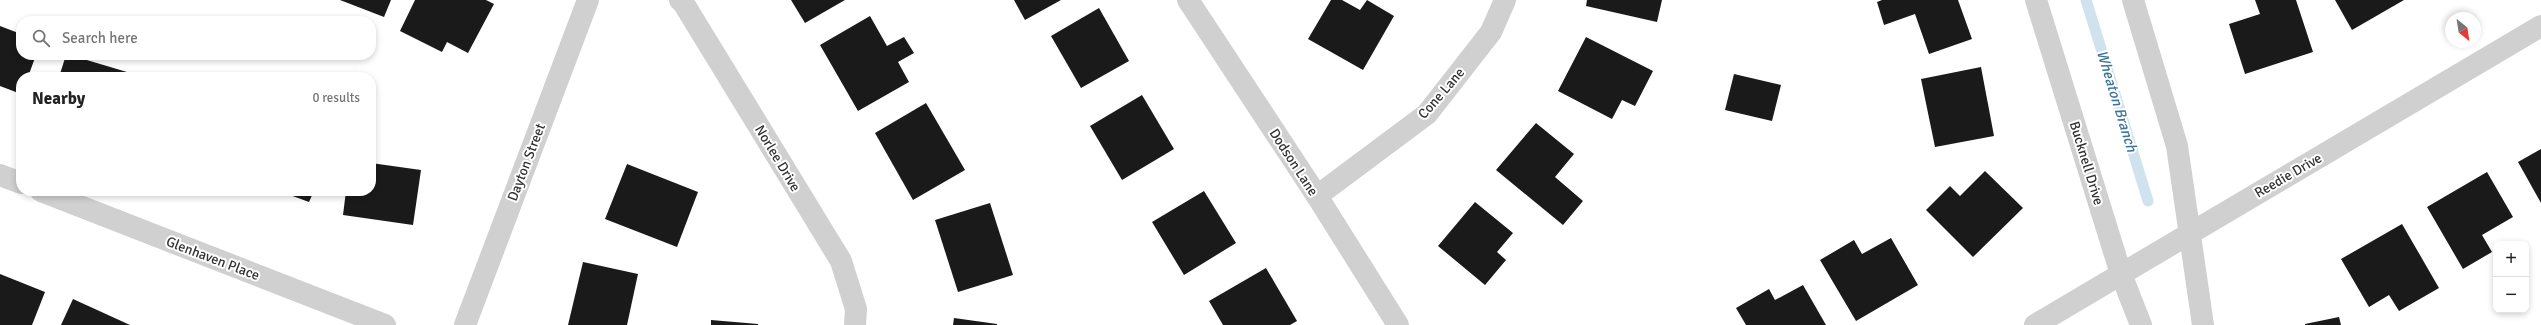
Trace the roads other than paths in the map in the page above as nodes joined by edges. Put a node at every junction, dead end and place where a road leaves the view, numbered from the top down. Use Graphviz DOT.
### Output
graph roads {
  1 [pos="588,0"];
  2 [pos="680,0"];
  3 [pos="1188,0"];
  4 [pos="1505,0"];
  5 [pos="2036,0"];
  6 [pos="2133,0"];
  7 [pos="2541,26"];
  8 [pos="0,175"];
  9 [pos="16,181"];
  10 [pos="54,196"];
  11 [pos="1317,196"];
  12 [pos="2189,233"];
  13 [pos="2121,274"];
  14 [pos="385,325"];
  15 [pos="465,325"];
  16 [pos="855,325"];
  17 [pos="1398,325"];
  18 [pos="2036,325"];
  19 [pos="2141,325"];
  20 [pos="2203,325"];
  1 -- 15 [label="street, Dayton Street"];
  2 -- 16 [label="street, Norlee Drive"];
  3 -- 11 [label="street, Dodson Lane"];
  4 -- 11 [label="street, Cone Lane"];
  5 -- 13 [label="street, Bucknell Drive"];
  6 -- 12 [label="street"];
  7 -- 12 [label="street, Reedie Drive"];
  8 -- 9 [label="street"];
  10 -- 14 [label="street, Glenhaven Place"];
  11 -- 17 [label="street, Dodson Lane"];
  12 -- 13 [label="street, Reedie Drive"];
  12 -- 20 [label="street"];
  13 -- 18 [label="street, Reedie Drive"];
  13 -- 19 [label="street, Bucknell Drive"];
}
